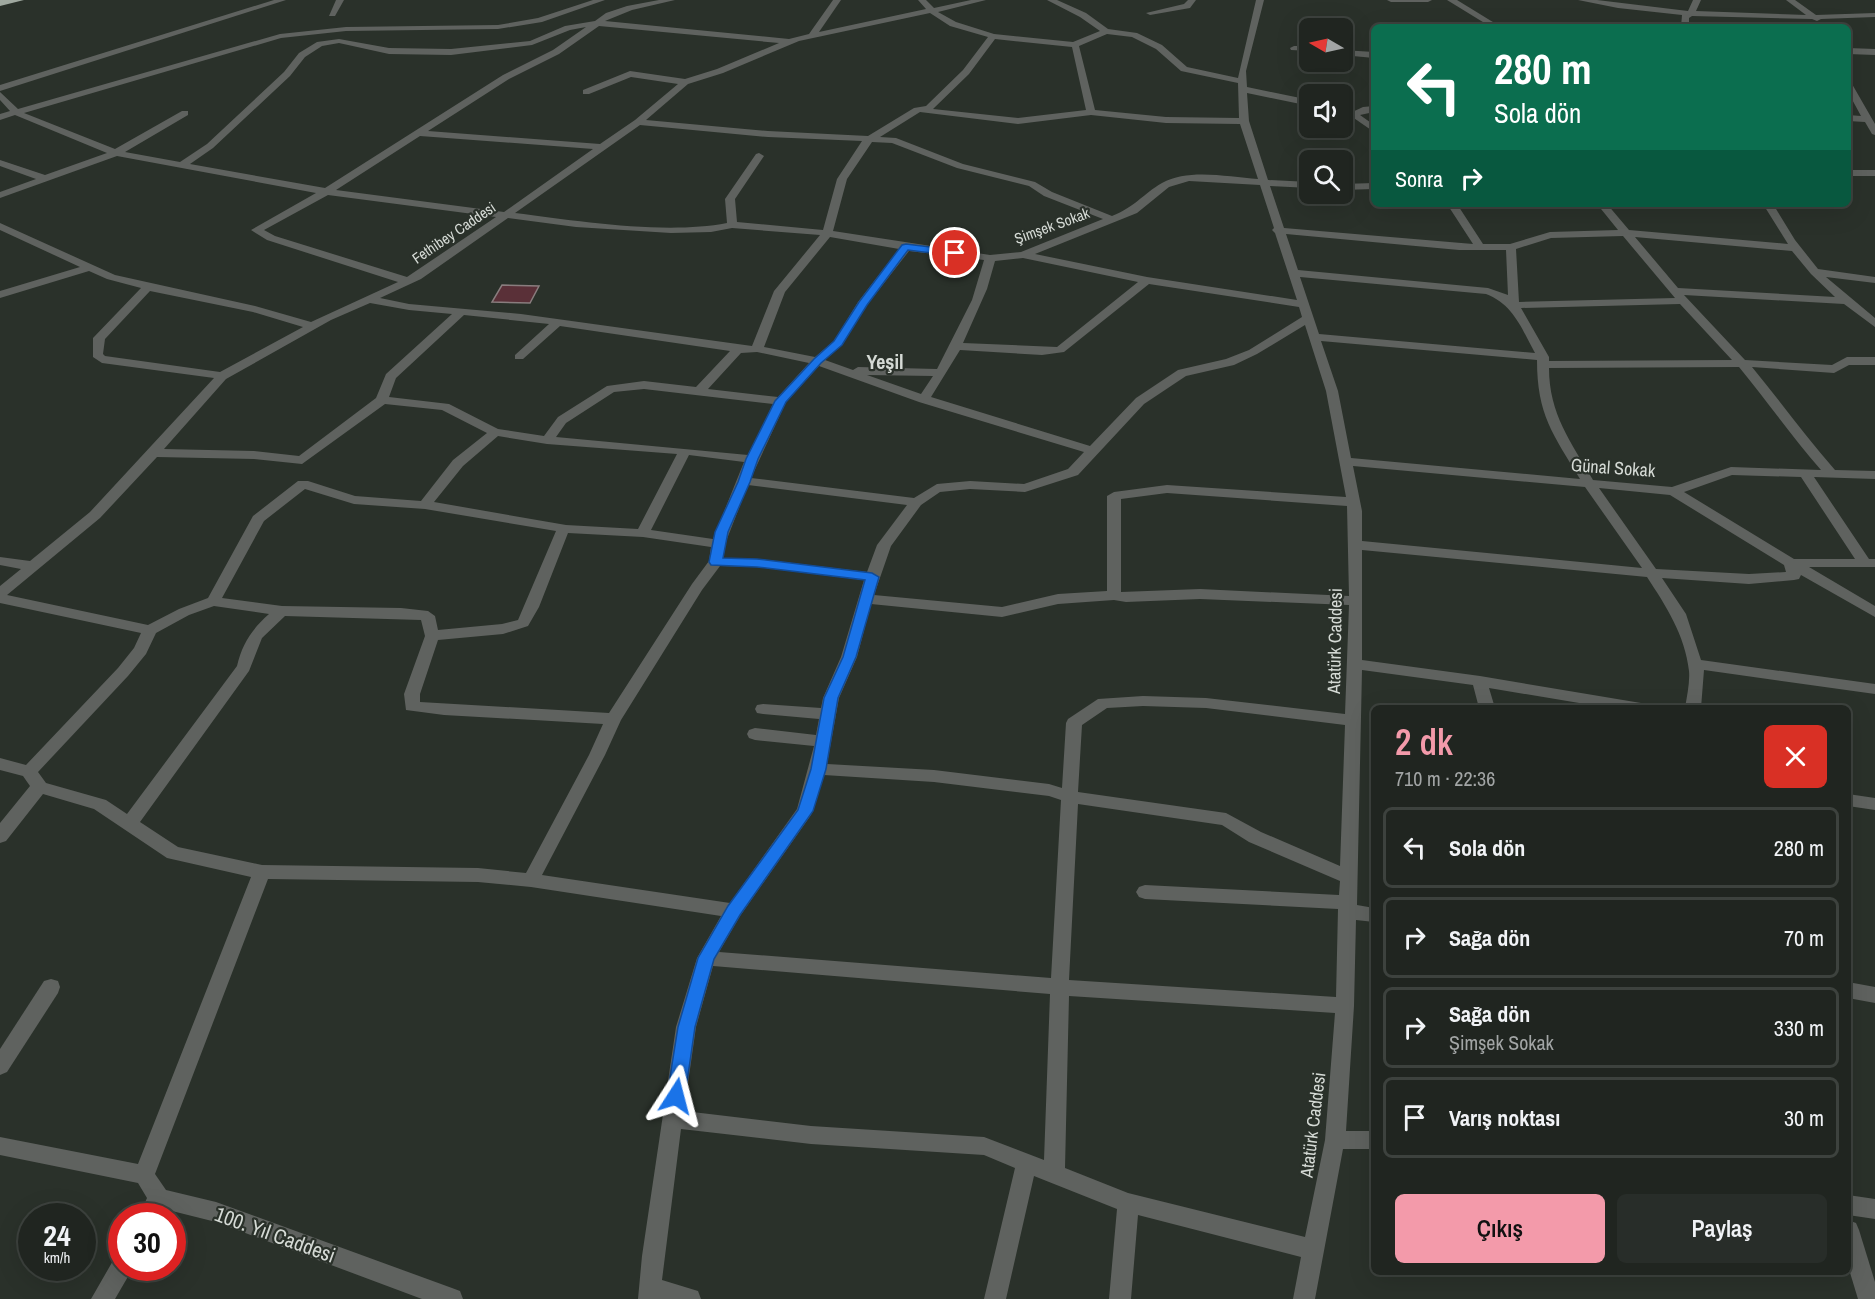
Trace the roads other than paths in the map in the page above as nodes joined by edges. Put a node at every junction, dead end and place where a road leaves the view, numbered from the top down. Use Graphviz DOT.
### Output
graph roads {
  1 [pos="19,0"];
  2 [pos="282,0"];
  3 [pos="340,0"];
  4 [pos="601,0"];
  5 [pos="671,0"];
  6 [pos="837,0"];
  7 [pos="922,0"];
  8 [pos="982,0"];
  9 [pos="1051,0"];
  10 [pos="1192,0"];
  11 [pos="1260,0"];
  12 [pos="1391,0"];
  13 [pos="1428,0"];
  14 [pos="1450,0"];
  15 [pos="1582,0"];
  16 [pos="1697,0"];
  17 [pos="1790,0"];
  18 [pos="0,3"];
  19 [pos="933,12"];
  20 [pos="1692,12"];
  21 [pos="1150,13"];
  22 [pos="332,14"];
  23 [pos="1875,15"];
  24 [pos="1816,18"];
  25 [pos="597,23"];
  26 [pos="1492,24"];
  27 [pos="1685,24"];
  28 [pos="1819,24"];
  29 [pos="1106,31"];
  30 [pos="812,36"];
  31 [pos="993,36"];
  32 [pos="792,42"];
  33 [pos="1074,45"];
  34 [pos="1294,48"];
  35 [pos="1299,48"];
  36 [pos="1851,51"];
  37 [pos="1875,52"];
  38 [pos="1353,53"];
  39 [pos="1371,55"];
  40 [pos="685,82"];
  41 [pos="1243,85"];
  42 [pos="0,88"];
  43 [pos="1851,89"];
  44 [pos="586,92"];
  45 [pos="0,95"];
  46 [pos="1299,100"];
  47 [pos="1371,109"];
  48 [pos="917,110"];
  49 [pos="16,112"];
  50 [pos="1090,112"];
  51 [pos="185,113"];
  52 [pos="1353,114"];
  53 [pos="0,117"];
  54 [pos="27,118"];
  55 [pos="1851,118"];
  56 [pos="1868,119"];
  57 [pos="1244,121"];
  58 [pos="638,122"];
  59 [pos="0,127"];
  60 [pos="1371,127"];
  61 [pos="1875,132"];
  62 [pos="417,133"];
  63 [pos="870,139"];
  64 [pos="603,147"];
  65 [pos="116,153"];
  66 [pos="759,156"];
  67 [pos="0,163"];
  68 [pos="182,165"];
  69 [pos="1851,173"];
  70 [pos="1875,173"];
  71 [pos="47,179"];
  72 [pos="1263,183"];
  73 [pos="1299,185"];
  74 [pos="1371,186"];
  75 [pos="1353,187"];
  76 [pos="327,191"];
  77 [pos="0,195"];
  78 [pos="1454,207"];
  79 [pos="1604,207"];
  80 [pos="1770,207"];
  81 [pos="507,216"];
  82 [pos="1113,220"];
  83 [pos="732,225"];
  84 [pos="0,226"];
  85 [pos="1277,230"];
  86 [pos="827,233"];
  87 [pos="1626,233"];
  88 [pos="906,247"];
  89 [pos="1480,247"];
  90 [pos="1511,247"];
  91 [pos="1796,248"];
  92 [pos="1023,255"];
  93 [pos="990,258"];
  94 [pos="88,268"];
  95 [pos="1815,272"];
  96 [pos="1292,273"];
  97 [pos="1147,280"];
  98 [pos="1875,280"];
  99 [pos="407,281"];
  100 [pos="148,287"];
  101 [pos="0,295"];
  102 [pos="1679,296"];
  103 [pos="369,299"];
  104 [pos="1845,301"];
  105 [pos="1514,305"];
  106 [pos="1305,311"];
  107 [pos="461,312"];
  108 [pos="558,322"];
  109 [pos="1875,324"];
  110 [pos="313,326"];
  111 [pos="1316,338"];
  112 [pos="954,346"];
  113 [pos="739,348"];
  114 [pos="757,349"];
  115 [pos="519,357"];
  116 [pos="817,361"];
  117 [pos="1543,361"];
  118 [pos="1875,361"];
  119 [pos="1742,363"];
  120 [pos="843,370"];
  121 [pos="940,373"];
  122 [pos="222,376"];
  123 [pos="698,392"];
  124 [pos="923,399"];
  125 [pos="382,400"];
  126 [pos="781,401"];
  127 [pos="495,432"];
  128 [pos="547,440"];
  129 [pos="684,451"];
  130 [pos="1093,451"];
  131 [pos="154,453"];
  132 [pos="752,459"];
  133 [pos="302,460"];
  134 [pos="1345,461"];
  135 [pos="1805,473"];
  136 [pos="1832,474"];
  137 [pos="1875,475"];
  138 [pos="744,482"];
  139 [pos="303,484"];
  140 [pos="1590,485"];
  141 [pos="1673,491"];
  142 [pos="916,502"];
  143 [pos="1353,502"];
  144 [pos="425,505"];
  145 [pos="563,529"];
  146 [pos="643,533"];
  147 [pos="718,544"];
  148 [pos="1355,545"];
  149 [pos="0,561"];
  150 [pos="716,562"];
  151 [pos="1791,563"];
  152 [pos="1870,563"];
  153 [pos="33,566"];
  154 [pos="1651,573"];
  155 [pos="872,577"];
  156 [pos="0,595"];
  157 [pos="1113,596"];
  158 [pos="867,599"];
  159 [pos="213,601"];
  160 [pos="1356,601"];
  161 [pos="282,611"];
  162 [pos="1875,612"];
  163 [pos="150,630"];
  164 [pos="432,636"];
  165 [pos="1354,664"];
  166 [pos="1695,664"];
  167 [pos="1480,681"];
  168 [pos="1875,689"];
  169 [pos="1572,702"];
  170 [pos="1486,705"];
  171 [pos="1606,705"];
  172 [pos="1693,705"];
  173 [pos="763,709"];
  174 [pos="828,714"];
  175 [pos="613,718"];
  176 [pos="1352,720"];
  177 [pos="755,734"];
  178 [pos="824,741"];
  179 [pos="0,764"];
  180 [pos="818,769"];
  181 [pos="29,772"];
  182 [pos="40,787"];
  183 [pos="1071,797"];
  184 [pos="1851,800"];
  185 [pos="1875,804"];
  186 [pos="129,824"];
  187 [pos="0,836"];
  188 [pos="262,872"];
  189 [pos="1347,877"];
  190 [pos="531,880"];
  191 [pos="1145,892"];
  192 [pos="1346,907"];
  193 [pos="734,911"];
  194 [pos="1371,914"];
  195 [pos="706,958"];
  196 [pos="51,987"];
  197 [pos="1059,987"];
  198 [pos="1851,991"];
  199 [pos="1875,995"];
  200 [pos="1345,1006"];
  201 [pos="0,1066"];
  202 [pos="673,1119"];
  203 [pos="1335,1140"];
  204 [pos="1371,1140"];
  205 [pos="0,1146"];
  206 [pos="1027,1163"];
  207 [pos="1054,1173"];
  208 [pos="144,1175"];
  209 [pos="153,1203"];
  210 [pos="1128,1203"];
  211 [pos="1851,1205"];
  212 [pos="1875,1209"];
  213 [pos="186,1210"];
  214 [pos="1851,1240"];
  215 [pos="1314,1250"];
  216 [pos="113,1281"];
  217 [pos="649,1293"];
  218 [pos="102,1299"];
  219 [pos="452,1299"];
  220 [pos="690,1299"];
  221 [pos="995,1299"];
  222 [pos="1120,1299"];
  223 [pos="1304,1299"];
  224 [pos="1869,1299"];
  1 -- 18 [label="highway"];
  2 -- 42 [label="street"];
  3 -- 22 [label="street"];
  4 -- 49 [label="street"];
  5 -- 25 [label="street"];
  6 -- 30 [label="street"];
  7 -- 19 [label="street"];
  8 -- 19 [label="street, Fethibey Caddesi"];
  9 -- 29 [label="street"];
  10 -- 21 [label="street"];
  11 -- 41 [label="street, Atatürk Caddesi"];
  12 -- 13 [label="street"];
  14 -- 26 [label="street"];
  15 -- 20 [label="street"];
  16 -- 20 [label="street"];
  17 -- 24 [label="street"];
  19 -- 30 [label="street, Fethibey Caddesi"];
  19 -- 31 [label="street"];
  20 -- 24 [label="street"];
  20 -- 27 [label="street"];
  23 -- 24 [label="street"];
  24 -- 28 [label="street"];
  25 -- 32 [label="street"];
  25 -- 62 [label="street"];
  25 -- 68 [label="street"];
  29 -- 33 [label="street"];
  29 -- 41 [label="street"];
  30 -- 32 [label="street, Fethibey Caddesi"];
  31 -- 33 [label="street"];
  31 -- 48 [label="street"];
  32 -- 40 [label="street, Fethibey Caddesi"];
  33 -- 50 [label="street"];
  34 -- 35 [label="street"];
  36 -- 37 [label="street"];
  38 -- 39 [label="street"];
  40 -- 44 [label="street"];
  40 -- 58 [label="street, Fethibey Caddesi"];
  41 -- 46 [label="street"];
  41 -- 57 [label="street, Atatürk Caddesi"];
  43 -- 56 [label="street"];
  45 -- 49 [label="street, Şimşek Sokak"];
  47 -- 52 [label="street"];
  48 -- 50 [label="street"];
  48 -- 63 [label="street"];
  49 -- 53 [label="street"];
  49 -- 54 [label="street, Şimşek Sokak"];
  50 -- 57 [label="street"];
  51 -- 65 [label="street"];
  52 -- 60 [label="street"];
  54 -- 59 [label="street"];
  54 -- 65 [label="street, Şimşek Sokak"];
  55 -- 56 [label="street"];
  56 -- 61 [label="street"];
  57 -- 72 [label="street, Atatürk Caddesi"];
  58 -- 63 [label="street"];
  58 -- 64 [label="street, Fethibey Caddesi"];
  62 -- 64 [label="street"];
  62 -- 76 [label="street"];
  63 -- 82 [label="street"];
  63 -- 86 [label="street"];
  64 -- 81 [label="street, Fethibey Caddesi"];
  65 -- 68 [label="street, Şimşek Sokak"];
  65 -- 71 [label="street"];
  66 -- 83 [label="street"];
  67 -- 71 [label="street"];
  68 -- 76 [label="street, Şimşek Sokak"];
  69 -- 70 [label="street"];
  71 -- 77 [label="street"];
  72 -- 73 [label="street, Şimşek Sokak"];
  72 -- 82 [label="street, Şimşek Sokak"];
  72 -- 85 [label="street, Atatürk Caddesi"];
  74 -- 75 [label="street"];
  76 -- 81 [label="street, Şimşek Sokak"];
  76 -- 99 [label="street"];
  78 -- 89 [label="street"];
  79 -- 87 [label="street"];
  80 -- 91 [label="street"];
  81 -- 83 [label="street, Şimşek Sokak"];
  81 -- 99 [label="street, Fethibey Caddesi"];
  82 -- 92 [label="street, Şimşek Sokak"];
  83 -- 86 [label="street, Şimşek Sokak"];
  84 -- 94 [label="street"];
  85 -- 89 [label="street"];
  85 -- 96 [label="street, Atatürk Caddesi"];
  86 -- 88 [label="street, Şimşek Sokak"];
  86 -- 114 [label="street"];
  87 -- 90 [label="street"];
  87 -- 91 [label="street"];
  87 -- 102 [label="street"];
  88 -- 93 [label="street, Şimşek Sokak"];
  88 -- 116 [label="street"];
  89 -- 90 [label="street"];
  90 -- 105 [label="street"];
  91 -- 95 [label="street"];
  92 -- 93 [label="street, Şimşek Sokak"];
  92 -- 97 [label="street"];
  93 -- 112 [label="street"];
  94 -- 100 [label="street"];
  94 -- 101 [label="street"];
  95 -- 98 [label="street"];
  95 -- 104 [label="street"];
  96 -- 105 [label="street"];
  96 -- 106 [label="street, Atatürk Caddesi"];
  97 -- 106 [label="street"];
  97 -- 112 [label="street"];
  99 -- 103 [label="street, Fethibey Caddesi"];
  100 -- 110 [label="street"];
  100 -- 122 [label="street"];
  102 -- 104 [label="street"];
  102 -- 105 [label="street"];
  102 -- 119 [label="street"];
  103 -- 107 [label="street"];
  103 -- 110 [label="street, Fethibey Caddesi"];
  104 -- 109 [label="street"];
  105 -- 117 [label="street"];
  106 -- 111 [label="street, Atatürk Caddesi"];
  106 -- 130 [label="street"];
  107 -- 108 [label="street"];
  107 -- 125 [label="street"];
  108 -- 113 [label="street"];
  108 -- 115 [label="street"];
  110 -- 122 [label="street, Fethibey Caddesi"];
  111 -- 117 [label="street"];
  111 -- 134 [label="street, Atatürk Caddesi"];
  112 -- 121 [label="street"];
  113 -- 114 [label="street"];
  113 -- 123 [label="street"];
  114 -- 116 [label="street"];
  116 -- 120 [label="street"];
  116 -- 126 [label="street"];
  117 -- 119 [label="street"];
  117 -- 140 [label="street"];
  118 -- 119 [label="street"];
  119 -- 136 [label="street"];
  120 -- 121 [label="street"];
  120 -- 124 [label="street"];
  121 -- 124 [label="street"];
  122 -- 131 [label="street, Fethibey Caddesi"];
  123 -- 126 [label="street"];
  123 -- 128 [label="street"];
  124 -- 130 [label="street"];
  125 -- 127 [label="street"];
  125 -- 133 [label="street"];
  126 -- 132 [label="street"];
  127 -- 128 [label="street"];
  127 -- 144 [label="street"];
  128 -- 129 [label="street"];
  129 -- 132 [label="street"];
  129 -- 146 [label="street"];
  130 -- 142 [label="street"];
  131 -- 133 [label="street"];
  131 -- 153 [label="street, Fethibey Caddesi"];
  132 -- 138 [label="street"];
  133 -- 139 [label="street"];
  134 -- 140 [label="street, Günal Sokak"];
  134 -- 143 [label="street, Atatürk Caddesi"];
  135 -- 136 [label="street, Günal Sokak"];
  135 -- 141 [label="street, Günal Sokak"];
  135 -- 152 [label="street"];
  136 -- 137 [label="street, Günal Sokak"];
  138 -- 142 [label="street"];
  138 -- 147 [label="street"];
  139 -- 144 [label="street"];
  139 -- 159 [label="street"];
  140 -- 141 [label="street, Günal Sokak"];
  140 -- 154 [label="street"];
  141 -- 151 [label="street"];
  142 -- 155 [label="street"];
  143 -- 148 [label="street, Atatürk Caddesi"];
  143 -- 157 [label="street"];
  144 -- 145 [label="street"];
  145 -- 146 [label="street"];
  145 -- 164 [label="street"];
  146 -- 147 [label="street"];
  147 -- 150 [label="street"];
  148 -- 154 [label="street"];
  148 -- 160 [label="street, Atatürk Caddesi"];
  149 -- 153 [label="street"];
  150 -- 155 [label="street"];
  150 -- 175 [label="street"];
  151 -- 152 [label="street"];
  151 -- 154 [label="street"];
  151 -- 162 [label="street"];
  153 -- 156 [label="street, Fethibey Caddesi"];
  154 -- 166 [label="street"];
  155 -- 158 [label="street"];
  156 -- 163 [label="street"];
  157 -- 158 [label="street"];
  157 -- 160 [label="street"];
  158 -- 174 [label="street"];
  159 -- 161 [label="street"];
  159 -- 163 [label="street"];
  160 -- 165 [label="street, Atatürk Caddesi"];
  161 -- 164 [label="street"];
  161 -- 186 [label="street"];
  163 -- 181 [label="street"];
  164 -- 175 [label="street"];
  165 -- 167 [label="street"];
  165 -- 176 [label="street, Atatürk Caddesi"];
  166 -- 168 [label="street"];
  166 -- 172 [label="street"];
  167 -- 169 [label="street"];
  167 -- 170 [label="street"];
  169 -- 171 [label="street"];
  173 -- 174 [label="street"];
  174 -- 178 [label="street"];
  175 -- 190 [label="street"];
  176 -- 183 [label="street"];
  176 -- 189 [label="street, Atatürk Caddesi"];
  177 -- 178 [label="street"];
  178 -- 180 [label="street"];
  179 -- 181 [label="street"];
  180 -- 183 [label="street"];
  180 -- 193 [label="street"];
  181 -- 182 [label="street"];
  182 -- 186 [label="street"];
  182 -- 187 [label="street"];
  183 -- 189 [label="street"];
  183 -- 197 [label="street"];
  184 -- 185 [label="street"];
  186 -- 188 [label="street"];
  188 -- 190 [label="street"];
  188 -- 208 [label="street"];
  189 -- 192 [label="street, Atatürk Caddesi"];
  190 -- 193 [label="street"];
  191 -- 192 [label="street"];
  192 -- 194 [label="street"];
  192 -- 200 [label="street, Atatürk Caddesi"];
  193 -- 195 [label="street"];
  195 -- 197 [label="street"];
  195 -- 202 [label="street"];
  196 -- 201 [label="street"];
  197 -- 200 [label="street"];
  197 -- 207 [label="street"];
  198 -- 199 [label="street"];
  200 -- 203 [label="street, Atatürk Caddesi"];
  202 -- 206 [label="street"];
  202 -- 217 [label="street"];
  203 -- 204 [label="street"];
  203 -- 215 [label="street, Atatürk Caddesi"];
  205 -- 208 [label="street"];
  206 -- 207 [label="street"];
  206 -- 221 [label="street"];
  207 -- 210 [label="street"];
  208 -- 209 [label="street, 100. Yıl Caddesi"];
  210 -- 215 [label="street"];
  210 -- 222 [label="street"];
  211 -- 212 [label="street"];
  213 -- 219 [label="street, 100. Yıl Caddesi"];
  214 -- 224 [label="street"];
  215 -- 223 [label="street, Atatürk Caddesi"];
  216 -- 218 [label="street"];
  217 -- 220 [label="street"];
}
